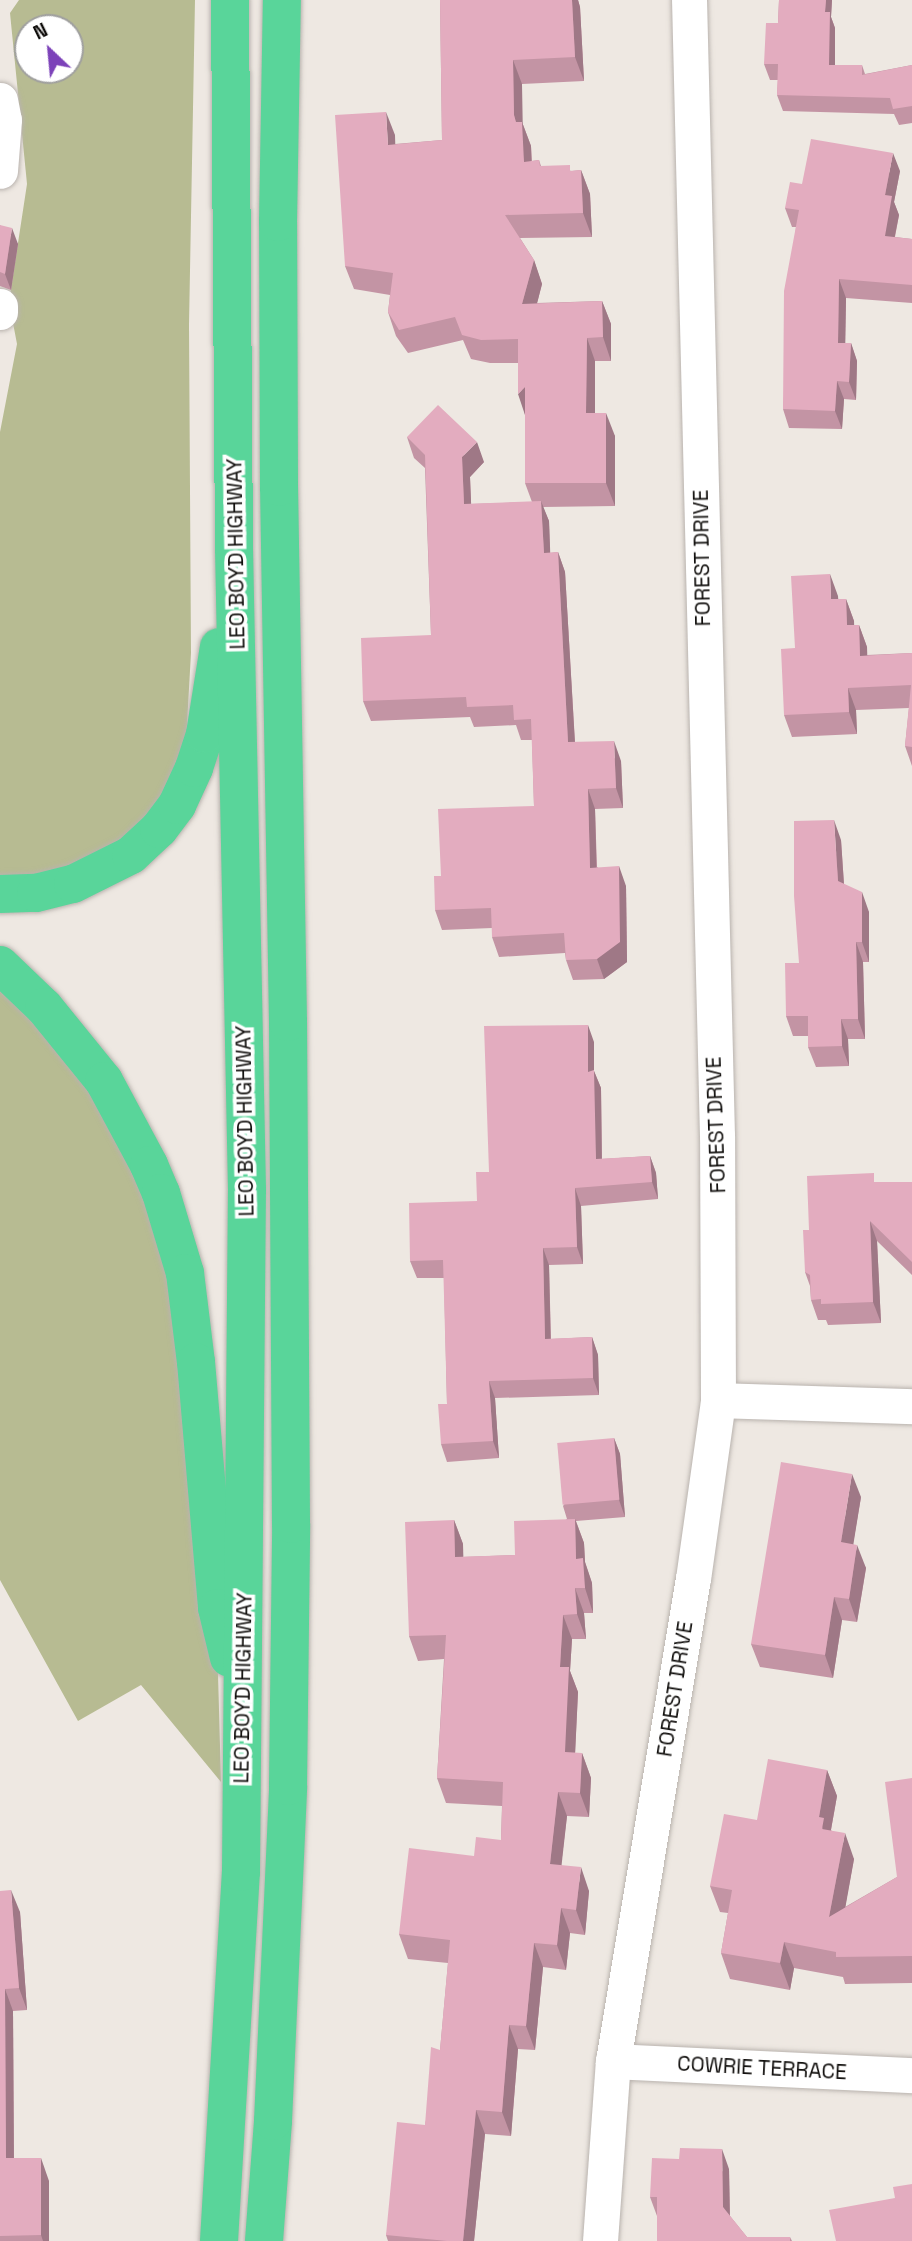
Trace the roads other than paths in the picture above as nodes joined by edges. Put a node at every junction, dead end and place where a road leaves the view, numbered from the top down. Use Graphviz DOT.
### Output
graph roads {
  1 [pos="230,0"];
  2 [pos="282,0"];
  3 [pos="690,0"];
  4 [pos="0,100"];
  5 [pos="0,171"];
  6 [pos="0,306"];
  7 [pos="0,312"];
  8 [pos="234,548"];
  9 [pos="0,894"];
  10 [pos="0,965"];
  11 [pos="718,1399"];
  12 [pos="912,1406"];
  13 [pos="243,1718"];
  14 [pos="613,2061"];
  15 [pos="912,2075"];
  16 [pos="219,2241"];
  17 [pos="264,2241"];
  18 [pos="600,2241"];
  1 -- 8 [label="highway, LEO BOYD HIGHWAY"];
  2 -- 17 [label="highway, LEO BOYD HIGHWAY"];
  3 -- 11 [label="street, FOREST DRIVE"];
  4 -- 5 [label="street"];
  6 -- 7 [label="street"];
  8 -- 9 [label="highway"];
  8 -- 13 [label="highway, LEO BOYD HIGHWAY"];
  10 -- 13 [label="highway"];
  11 -- 12 [label="street"];
  11 -- 14 [label="street, FOREST DRIVE"];
  13 -- 16 [label="highway, LEO BOYD HIGHWAY"];
  14 -- 15 [label="street, COWRIE TERRACE"];
  14 -- 18 [label="street, FOREST DRIVE"];
}
